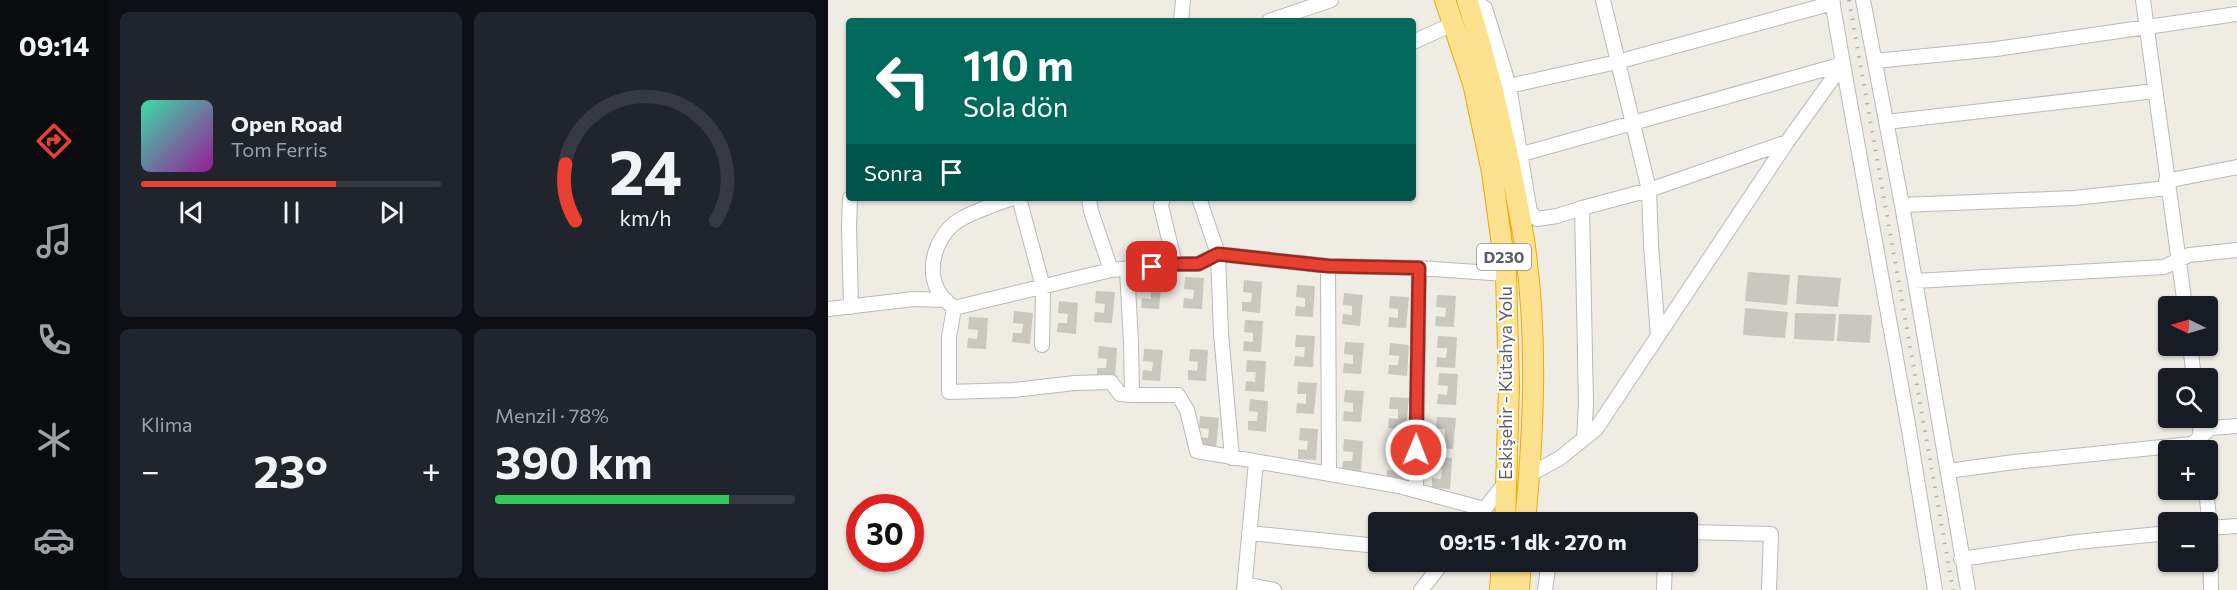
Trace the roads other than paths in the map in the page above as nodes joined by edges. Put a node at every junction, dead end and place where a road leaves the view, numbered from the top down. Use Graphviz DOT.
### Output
graph roads {
  1 [pos="1183,0"];
  2 [pos="1331,0"];
  3 [pos="1445,0"];
  4 [pos="1495,0"];
  5 [pos="1603,0"];
  6 [pos="1863,0"];
  7 [pos="2143,0"];
  8 [pos="1833,1"];
  9 [pos="1471,3"];
  10 [pos="2236,9"];
  11 [pos="1181,18"];
  12 [pos="1278,18"];
  13 [pos="1453,24"];
  14 [pos="2147,27"];
  15 [pos="1416,41"];
  16 [pos="1875,61"];
  17 [pos="1617,62"];
  18 [pos="1843,64"];
  19 [pos="1509,86"];
  20 [pos="2155,91"];
  21 [pos="1886,122"];
  22 [pos="1632,124"];
  23 [pos="1787,142"];
  24 [pos="1522,154"];
  25 [pos="2237,167"];
  26 [pos="2167,185"];
  27 [pos="1649,190"];
  28 [pos="850,201"];
  29 [pos="1005,201"];
  30 [pos="1020,201"];
  31 [pos="1089,201"];
  32 [pos="1162,201"];
  33 [pos="1200,201"];
  34 [pos="1902,205"];
  35 [pos="1582,208"];
  36 [pos="2237,250"];
  37 [pos="1218,254"];
  38 [pos="2178,261"];
  39 [pos="1175,264"];
  40 [pos="1328,266"];
  41 [pos="1419,268"];
  42 [pos="1126,269"];
  43 [pos="1111,270"];
  44 [pos="1506,274"];
  45 [pos="1915,281"];
  46 [pos="1043,287"];
  47 [pos="2183,296"];
  48 [pos="950,304"];
  49 [pos="851,307"];
  50 [pos="828,309"];
  51 [pos="1658,336"];
  52 [pos="1042,345"];
  53 [pos="1132,395"];
  54 [pos="2237,426"];
  55 [pos="1584,439"];
  56 [pos="2204,440"];
  57 [pos="2158,447"];
  58 [pos="1232,458"];
  59 [pos="1256,462"];
  60 [pos="1948,471"];
  61 [pos="1329,473"];
  62 [pos="1529,475"];
  63 [pos="1506,482"];
  64 [pos="1416,490"];
  65 [pos="1484,509"];
  66 [pos="1482,512"];
  67 [pos="1505,512"];
  68 [pos="1526,512"];
  69 [pos="2237,526"];
  70 [pos="2218,527"];
  71 [pos="1698,532"];
  72 [pos="1249,533"];
  73 [pos="2158,533"];
  74 [pos="1368,545"];
  75 [pos="1961,559"];
  76 [pos="1435,572"];
  77 [pos="1501,572"];
  78 [pos="1520,572"];
  79 [pos="1547,572"];
  80 [pos="1665,572"];
  81 [pos="2210,572"];
  82 [pos="1244,587"];
  83 [pos="1274,590"];
  84 [pos="1421,590"];
  85 [pos="1500,590"];
  86 [pos="1519,590"];
  87 [pos="1545,590"];
  88 [pos="1664,590"];
  89 [pos="1769,590"];
  90 [pos="1935,590"];
  91 [pos="1968,590"];
  92 [pos="2211,590"];
  1 -- 11 [label="street"];
  2 -- 12 [label="street"];
  3 -- 13 [label="highway, Eskişehir - Kütahya Yolu / D230"];
  4 -- 9 [label="street"];
  5 -- 17 [label="street"];
  6 -- 16 [label="street"];
  7 -- 14 [label="street"];
  8 -- 17 [label="street"];
  8 -- 18 [label="street"];
  9 -- 19 [label="street"];
  9 -- 62 [label="highway, Eskişehir - Kütahya Yolu / D230"];
  10 -- 14 [label="street"];
  13 -- 15 [label="street"];
  13 -- 44 [label="highway, Eskişehir - Kütahya Yolu / D230"];
  14 -- 16 [label="street"];
  14 -- 20 [label="street"];
  16 -- 21 [label="street"];
  17 -- 19 [label="street"];
  17 -- 22 [label="street"];
  18 -- 22 [label="street"];
  18 -- 23 [label="street"];
  18 -- 90 [label="street"];
  19 -- 24 [label="street"];
  20 -- 21 [label="street"];
  20 -- 26 [label="street"];
  21 -- 34 [label="street"];
  22 -- 24 [label="street"];
  22 -- 27 [label="street"];
  23 -- 27 [label="street"];
  23 -- 51 [label="street"];
  24 -- 35 [label="street"];
  25 -- 26 [label="street"];
  26 -- 34 [label="street"];
  26 -- 38 [label="street"];
  27 -- 35 [label="street"];
  27 -- 51 [label="street"];
  28 -- 49 [label="street"];
  29 -- 48 [label="street"];
  30 -- 46 [label="street"];
  31 -- 43 [label="street"];
  32 -- 39 [label="street"];
  33 -- 37 [label="street"];
  34 -- 45 [label="street"];
  35 -- 55 [label="street"];
  36 -- 38 [label="street"];
  37 -- 39 [label="street"];
  37 -- 40 [label="street"];
  37 -- 58 [label="street"];
  38 -- 45 [label="street"];
  38 -- 47 [label="street"];
  39 -- 42 [label="street"];
  40 -- 41 [label="street"];
  40 -- 61 [label="street"];
  41 -- 44 [label="street"];
  41 -- 64 [label="street"];
  42 -- 43 [label="street"];
  42 -- 53 [label="street"];
  43 -- 46 [label="street"];
  44 -- 63 [label="highway, Eskişehir - Kütahya Yolu / D230"];
  45 -- 60 [label="street"];
  46 -- 48 [label="street"];
  46 -- 52 [label="street"];
  48 -- 49 [label="street"];
  48 -- 53 [label="street"];
  49 -- 50 [label="street"];
  51 -- 55 [label="street"];
  53 -- 58 [label="street"];
  54 -- 56 [label="street"];
  55 -- 62 [label="street"];
  57 -- 60 [label="street"];
  58 -- 59 [label="street"];
  59 -- 61 [label="street"];
  59 -- 72 [label="street"];
  60 -- 75 [label="street"];
  61 -- 64 [label="street"];
  62 -- 68 [label="highway, Eskişehir - Kütahya Yolu / D230"];
  63 -- 65 [label="street"];
  63 -- 67 [label="highway, Eskişehir - Kütahya Yolu / D230"];
  64 -- 65 [label="street"];
  65 -- 66 [label="street"];
  69 -- 70 [label="street"];
  71 -- 89 [label="street"];
  72 -- 74 [label="street"];
  72 -- 82 [label="street"];
  73 -- 75 [label="street"];
  75 -- 91 [label="street"];
  76 -- 84 [label="street"];
  77 -- 85 [label="highway"];
  78 -- 86 [label="highway"];
  79 -- 87 [label="street"];
  80 -- 88 [label="street"];
  81 -- 92 [label="street"];
  82 -- 83 [label="street"];
}
